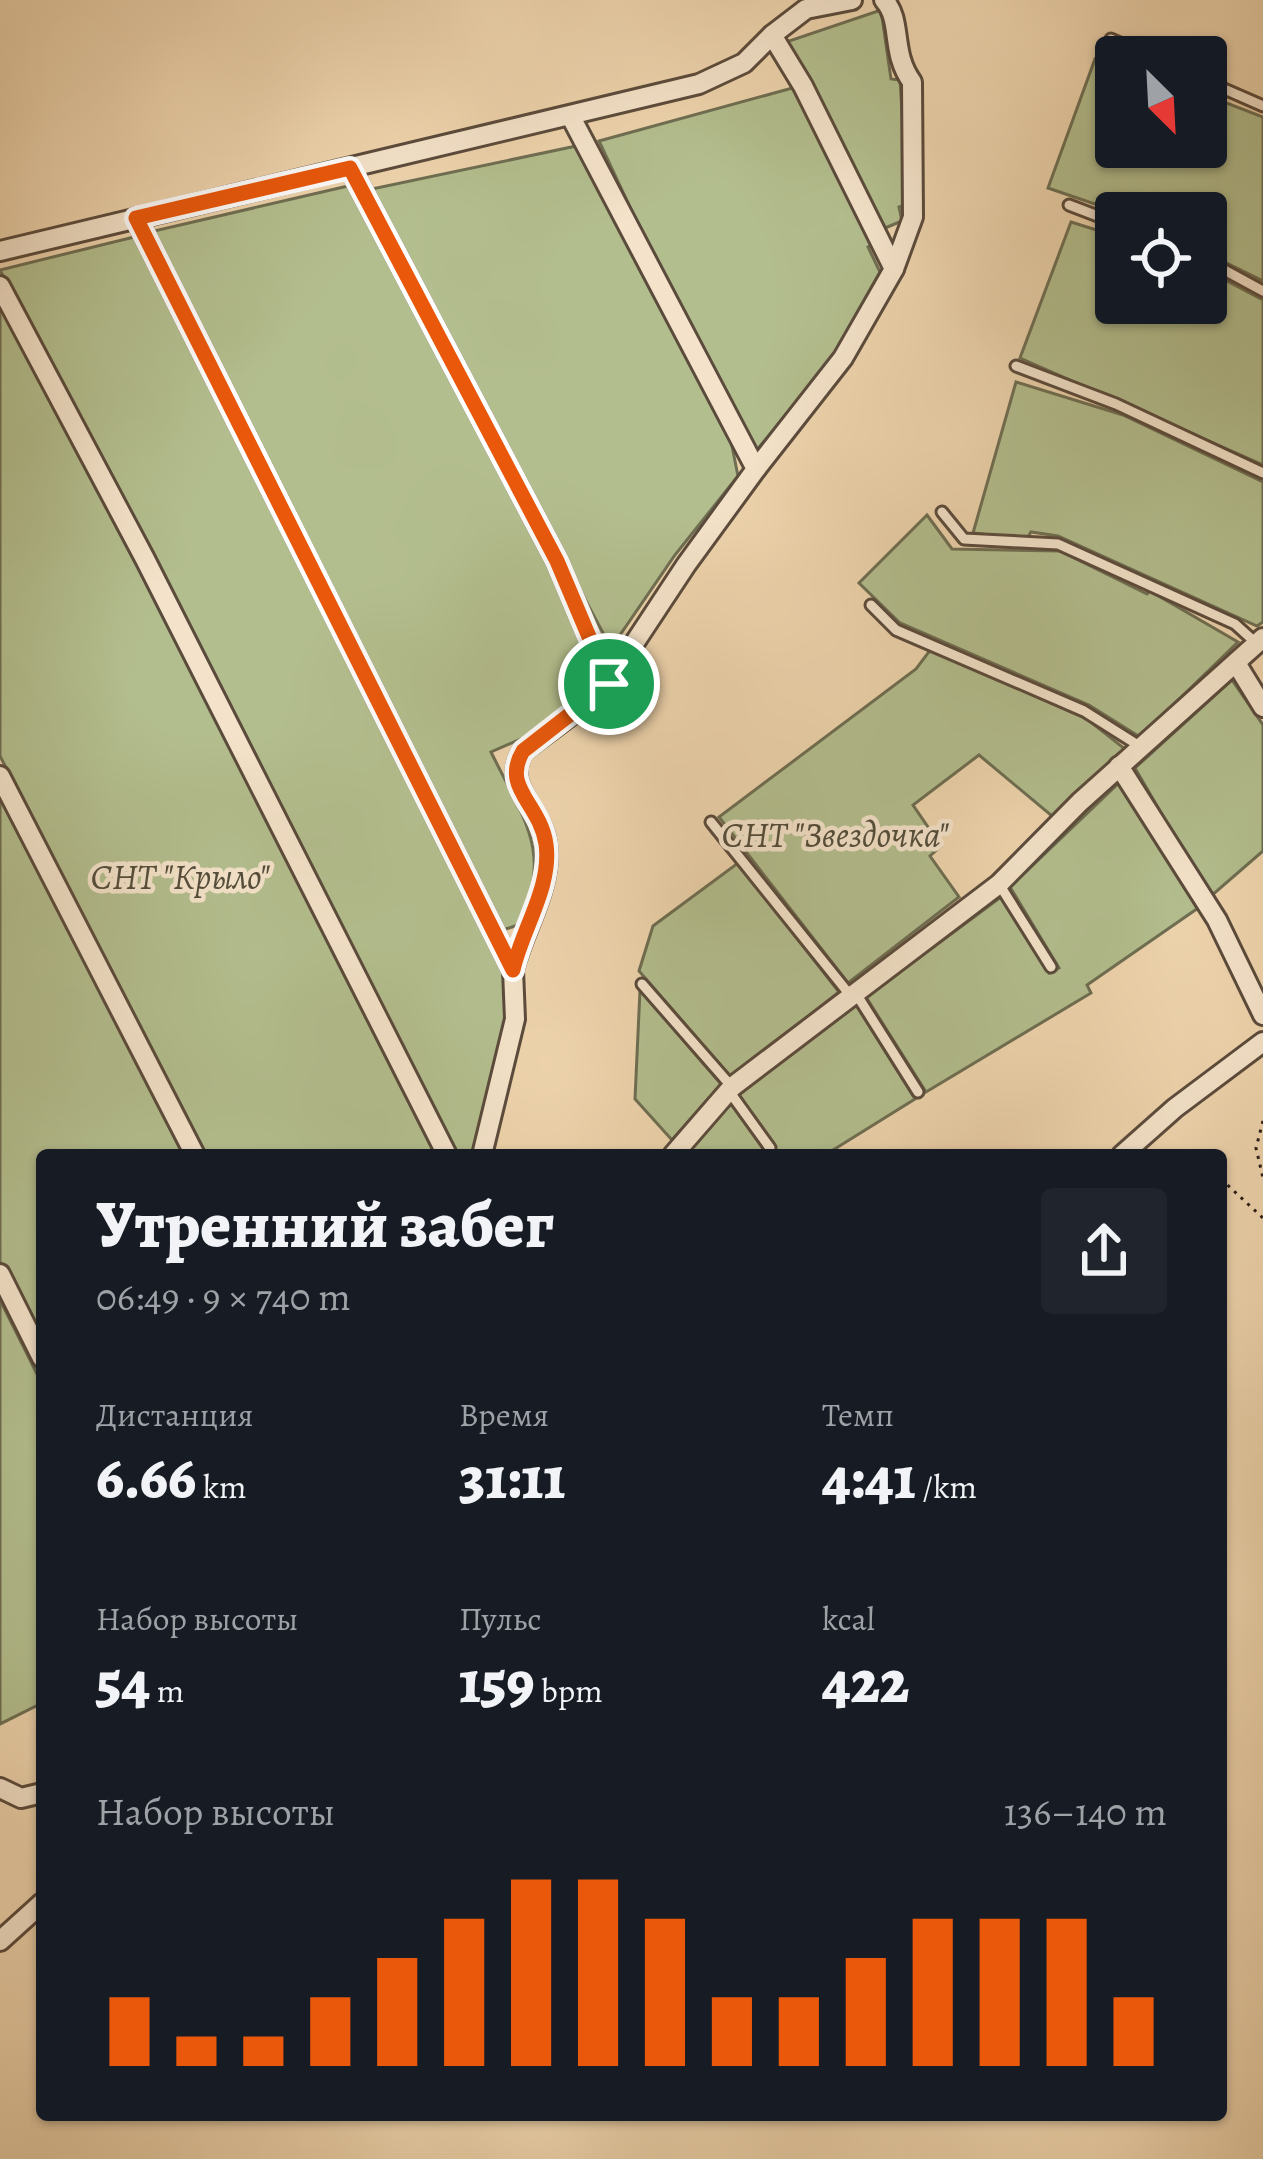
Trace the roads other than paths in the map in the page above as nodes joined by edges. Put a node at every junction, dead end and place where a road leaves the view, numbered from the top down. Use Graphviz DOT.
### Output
graph roads {
  1 [pos="852,0"];
  2 [pos="884,0"];
  3 [pos="772,35"];
  4 [pos="1227,90"];
  5 [pos="1263,106"];
  6 [pos="571,117"];
  7 [pos="350,168"];
  8 [pos="1069,205"];
  9 [pos="1095,215"];
  10 [pos="136,218"];
  11 [pos="0,250"];
  12 [pos="894,269"];
  13 [pos="1227,271"];
  14 [pos="0,286"];
  15 [pos="1263,291"];
  16 [pos="1016,366"];
  17 [pos="756,469"];
  18 [pos="1263,473"];
  19 [pos="942,512"];
  20 [pos="872,605"];
  21 [pos="1260,640"];
  22 [pos="1236,663"];
  23 [pos="609,684"];
  24 [pos="1263,707"];
  25 [pos="1141,747"];
  26 [pos="1119,766"];
  27 [pos="0,776"];
  28 [pos="712,822"];
  29 [pos="999,884"];
  30 [pos="1051,967"];
  31 [pos="513,970"];
  32 [pos="642,984"];
  33 [pos="853,993"];
  34 [pos="1263,1015"];
  35 [pos="1263,1042"];
  36 [pos="730,1089"];
  37 [pos="918,1093"];
  38 [pos="770,1148"];
  39 [pos="192,1149"];
  40 [pos="444,1149"];
  41 [pos="483,1149"];
  42 [pos="678,1149"];
  43 [pos="1129,1149"];
  44 [pos="0,1274"];
  45 [pos="36,1346"];
  46 [pos="0,1788"];
  47 [pos="36,1794"];
  48 [pos="36,1908"];
  49 [pos="0,1941"];
  1 -- 3 [label="street"];
  2 -- 12 [label="street"];
  3 -- 6 [label="street"];
  3 -- 12 [label="street"];
  4 -- 5 [label="lane"];
  6 -- 7 [label="street"];
  6 -- 17 [label="street"];
  7 -- 10 [label="street"];
  7 -- 23 [label="street"];
  8 -- 9 [label="lane"];
  10 -- 11 [label="street"];
  10 -- 31 [label="street"];
  12 -- 17 [label="street"];
  13 -- 15 [label="lane"];
  14 -- 40 [label="street"];
  16 -- 18 [label="lane"];
  17 -- 23 [label="street"];
  19 -- 21 [label="lane"];
  20 -- 25 [label="lane"];
  21 -- 22 [label="street"];
  22 -- 24 [label="street"];
  22 -- 25 [label="street"];
  23 -- 31 [label="street"];
  25 -- 26 [label="street"];
  26 -- 29 [label="street"];
  26 -- 34 [label="street"];
  27 -- 39 [label="street"];
  28 -- 33 [label="lane"];
  29 -- 30 [label="lane"];
  29 -- 33 [label="street"];
  31 -- 41 [label="street"];
  32 -- 36 [label="lane"];
  33 -- 36 [label="street"];
  33 -- 37 [label="lane"];
  35 -- 43 [label="street"];
  36 -- 38 [label="lane"];
  36 -- 42 [label="street"];
  44 -- 45 [label="street"];
  46 -- 47 [label="street"];
  48 -- 49 [label="street"];
}
